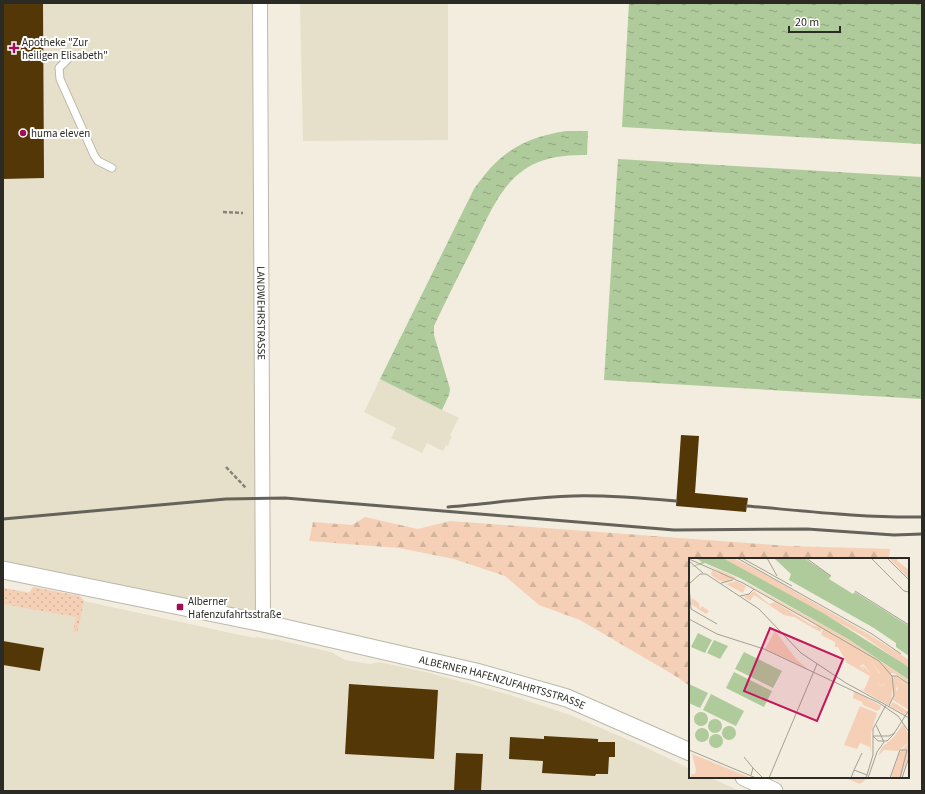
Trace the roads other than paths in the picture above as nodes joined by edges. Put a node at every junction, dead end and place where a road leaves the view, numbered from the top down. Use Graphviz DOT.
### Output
graph roads {
  1 [pos="260,3"];
  2 [pos="68,59"];
  3 [pos="112,168"];
  4 [pos="3,570"];
  5 [pos="263,623"];
  6 [pos="689,752"];
  7 [pos="746,778"];
  8 [pos="774,791"];
  1 -- 5 [label="street, LANDWEHRSTRASSE"];
  2 -- 3 [label="lane"];
  4 -- 5 [label="street, ALBERNER HAFENZUFAHRTSSTRASSE"];
  5 -- 6 [label="street, ALBERNER HAFENZUFAHRTSSTRASSE"];
  7 -- 8 [label="street"];
}
